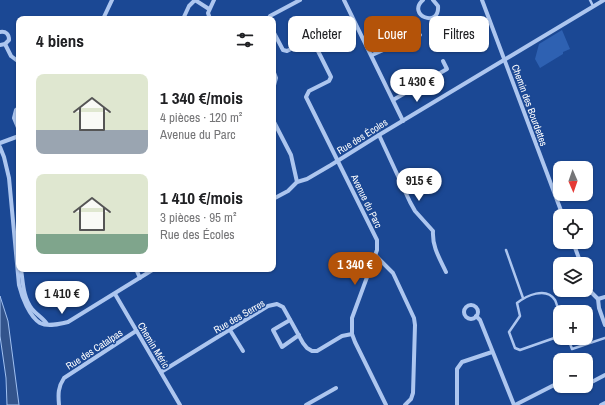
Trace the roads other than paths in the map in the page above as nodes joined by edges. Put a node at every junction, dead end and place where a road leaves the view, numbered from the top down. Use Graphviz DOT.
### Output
graph roads {
  1 [pos="112,0"];
  2 [pos="195,0"];
  3 [pos="214,0"];
  4 [pos="300,0"];
  5 [pos="344,0"];
  6 [pos="423,0"];
  7 [pos="434,0"];
  8 [pos="482,0"];
  9 [pos="590,0"];
  10 [pos="604,0"];
  11 [pos="593,6"];
  12 [pos="209,9"];
  13 [pos="104,16"];
  14 [pos="184,16"];
  15 [pos="209,16"];
  16 [pos="270,16"];
  17 [pos="0,32"];
  18 [pos="276,37"];
  19 [pos="2,45"];
  20 [pos="379,52"];
  21 [pos="372,55"];
  22 [pos="16,60"];
  23 [pos="505,60"];
  24 [pos="443,61"];
  25 [pos="393,100"];
  26 [pos="16,110"];
  27 [pos="403,121"];
  28 [pos="16,123"];
  29 [pos="276,126"];
  30 [pos="379,135"];
  31 [pos="16,137"];
  32 [pos="0,143"];
  33 [pos="0,148"];
  34 [pos="338,160"];
  35 [pos="296,182"];
  36 [pos="553,189"];
  37 [pos="276,197"];
  38 [pos="13,214"];
  39 [pos="16,232"];
  40 [pos="16,250"];
  41 [pos="506,250"];
  42 [pos="375,255"];
  43 [pos="18,272"];
  44 [pos="22,272"];
  45 [pos="137,272"];
  46 [pos="149,272"];
  47 [pos="446,272"];
  48 [pos="140,278"];
  49 [pos="115,294"];
  50 [pos="593,294"];
  51 [pos="605,297"];
  52 [pos="523,298"];
  53 [pos="598,299"];
  54 [pos="556,305"];
  55 [pos="476,316"];
  56 [pos="290,320"];
  57 [pos="48,325"];
  58 [pos="605,325"];
  59 [pos="230,330"];
  60 [pos="136,331"];
  61 [pos="352,334"];
  62 [pos="299,335"];
  63 [pos="553,338"];
  64 [pos="605,338"];
  65 [pos="593,342"];
  66 [pos="570,345"];
  67 [pos="586,345"];
  68 [pos="243,351"];
  69 [pos="492,352"];
  70 [pos="161,372"];
  71 [pos="605,376"];
  72 [pos="593,381"];
  73 [pos="553,386"];
  74 [pos="336,388"];
  75 [pos="605,403"];
  76 [pos="58,405"];
  77 [pos="180,405"];
  78 [pos="306,405"];
  79 [pos="386,405"];
  80 [pos="405,405"];
  81 [pos="457,405"];
  82 [pos="514,405"];
  83 [pos="601,405"];
  1 -- 13 [label="street"];
  2 -- 12 [label="street"];
  2 -- 14 [label="street"];
  3 -- 12 [label="street"];
  4 -- 16 [label="street"];
  5 -- 21 [label="street"];
  6 -- 7 [label="street"];
  8 -- 23 [label="street, Chemin des Bourdettes"];
  9 -- 11 [label="lane"];
  10 -- 11 [label="street, Rue des Écoles"];
  11 -- 23 [label="street, Rue des Écoles"];
  12 -- 15 [label="street"];
  17 -- 19 [label="street"];
  18 -- 34 [label="street, Avenue du Parc"];
  19 -- 22 [label="street"];
  20 -- 21 [label="street"];
  21 -- 25 [label="street"];
  23 -- 27 [label="street, Rue des Écoles"];
  23 -- 36 [label="street, Chemin des Bourdettes"];
  24 -- 25 [label="street"];
  25 -- 27 [label="street"];
  26 -- 28 [label="street"];
  27 -- 30 [label="street, Rue des Écoles"];
  29 -- 35 [label="street"];
  30 -- 34 [label="street, Rue des Écoles"];
  30 -- 47 [label="street"];
  31 -- 32 [label="street"];
  33 -- 38 [label="street"];
  34 -- 35 [label="street, Rue des Écoles"];
  34 -- 42 [label="street, Avenue du Parc"];
  35 -- 37 [label="street, Rue des Écoles"];
  38 -- 39 [label="street"];
  38 -- 40 [label="street"];
  41 -- 52 [label="lane"];
  42 -- 61 [label="street, Avenue du Parc"];
  42 -- 80 [label="street"];
  43 -- 57 [label="street"];
  44 -- 57 [label="street"];
  45 -- 48 [label="street"];
  46 -- 48 [label="street"];
  48 -- 49 [label="street"];
  49 -- 57 [label="street"];
  49 -- 60 [label="street, Chemin Méric"];
  50 -- 53 [label="street"];
  51 -- 53 [label="street"];
  52 -- 54 [label="lane"];
  52 -- 63 [label="lane"];
  53 -- 58 [label="street"];
  55 -- 69 [label="street"];
  56 -- 59 [label="street, Rue des Serres"];
  56 -- 62 [label="street, Rue des Serres"];
  56 -- 62 [label="street"];
  59 -- 68 [label="street"];
  59 -- 70 [label="street, Rue des Serres"];
  60 -- 70 [label="street, Chemin Méric"];
  60 -- 76 [label="street, Rue des Catalpas"];
  61 -- 62 [label="street, Rue des Serres"];
  61 -- 79 [label="street, Avenue du Parc"];
  64 -- 65 [label="lane"];
  66 -- 67 [label="lane"];
  69 -- 81 [label="street"];
  69 -- 82 [label="street"];
  70 -- 77 [label="street, Chemin Méric"];
  71 -- 72 [label="street"];
  73 -- 82 [label="street"];
  74 -- 78 [label="street"];
  75 -- 83 [label="street"];
}
